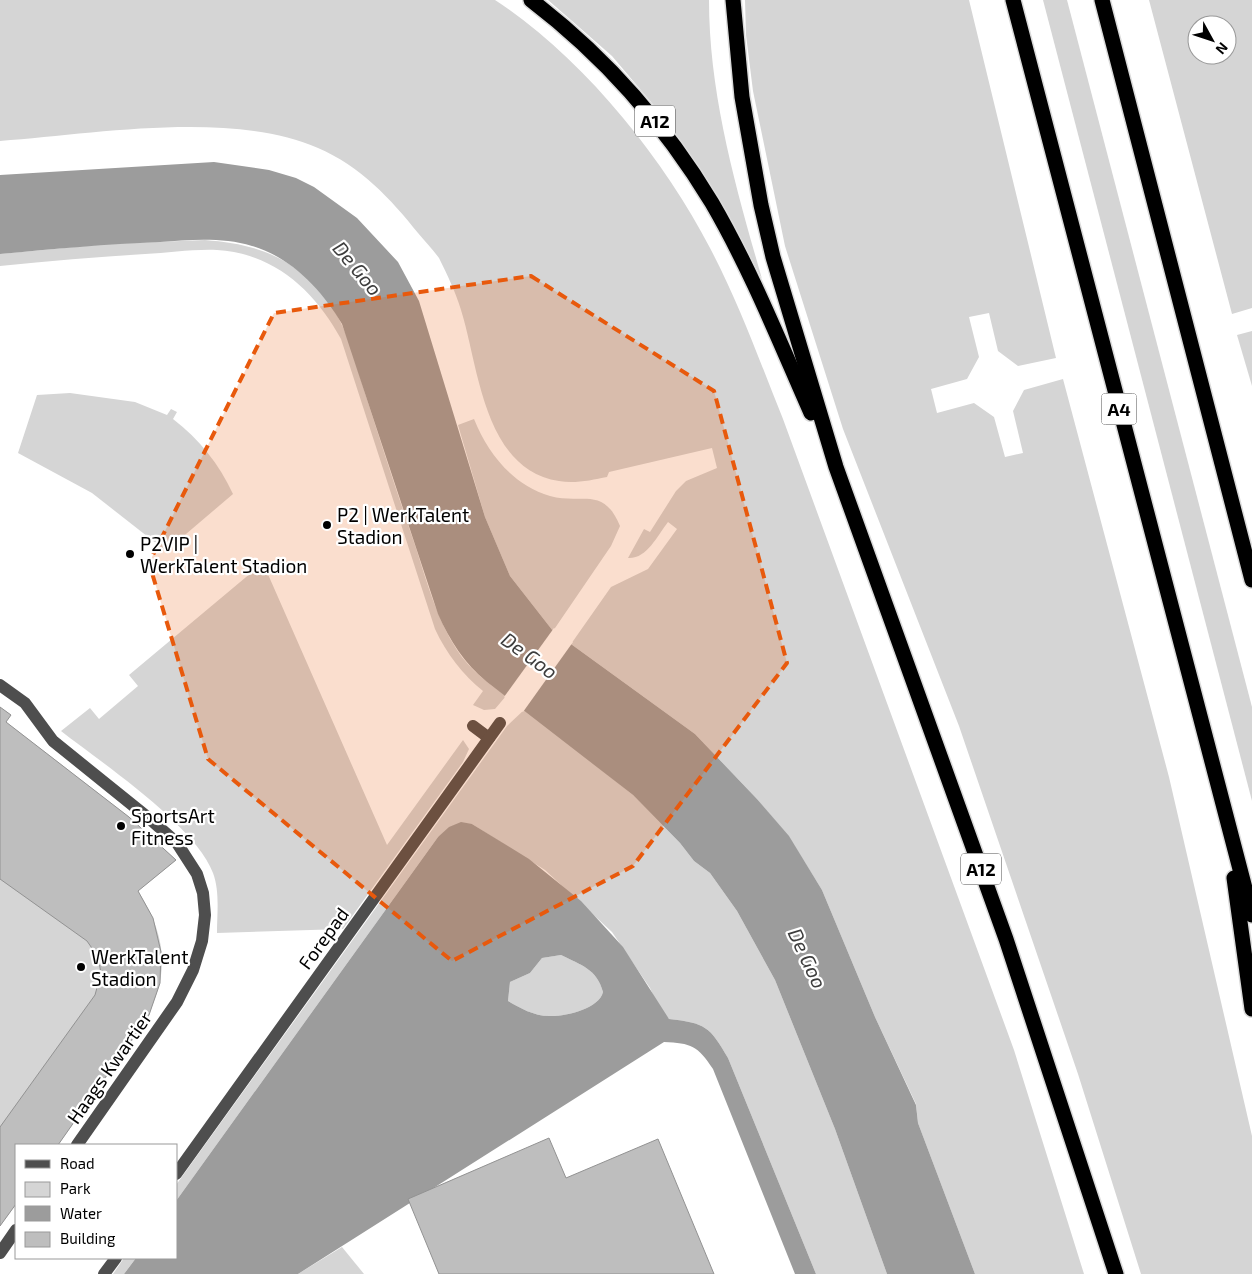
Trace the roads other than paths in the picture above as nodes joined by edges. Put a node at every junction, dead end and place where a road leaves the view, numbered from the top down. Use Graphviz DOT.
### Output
graph roads {
  1 [pos="531,0"];
  2 [pos="733,0"];
  3 [pos="1013,0"];
  4 [pos="1102,0"];
  5 [pos="1215,432"];
  6 [pos="836,467"];
  7 [pos="1252,538"];
  8 [pos="1252,580"];
  9 [pos="0,685"];
  10 [pos="500,723"];
  11 [pos="473,726"];
  12 [pos="489,738"];
  13 [pos="1225,818"];
  14 [pos="1252,915"];
  15 [pos="1252,1009"];
  16 [pos="78,1144"];
  17 [pos="178,1171"];
  18 [pos="15,1231"];
  19 [pos="0,1253"];
  20 [pos="115,1259"];
  21 [pos="104,1274"];
  22 [pos="1116,1274"];
  1 -- 6 [label="highway, A12"];
  2 -- 6 [label="highway, A12"];
  3 -- 13 [label="highway, A4"];
  4 -- 5 [label="highway"];
  5 -- 7 [label="highway"];
  5 -- 8 [label="highway"];
  6 -- 22 [label="highway, A12"];
  9 -- 16 [label="street, Haags Kwartier"];
  10 -- 12 [label="street, Forepad"];
  11 -- 12 [label="street"];
  12 -- 17 [label="street, Forepad"];
  13 -- 14 [label="highway, A4"];
  13 -- 15 [label="highway, A4"];
  18 -- 19 [label="street"];
  20 -- 21 [label="street"];
}
